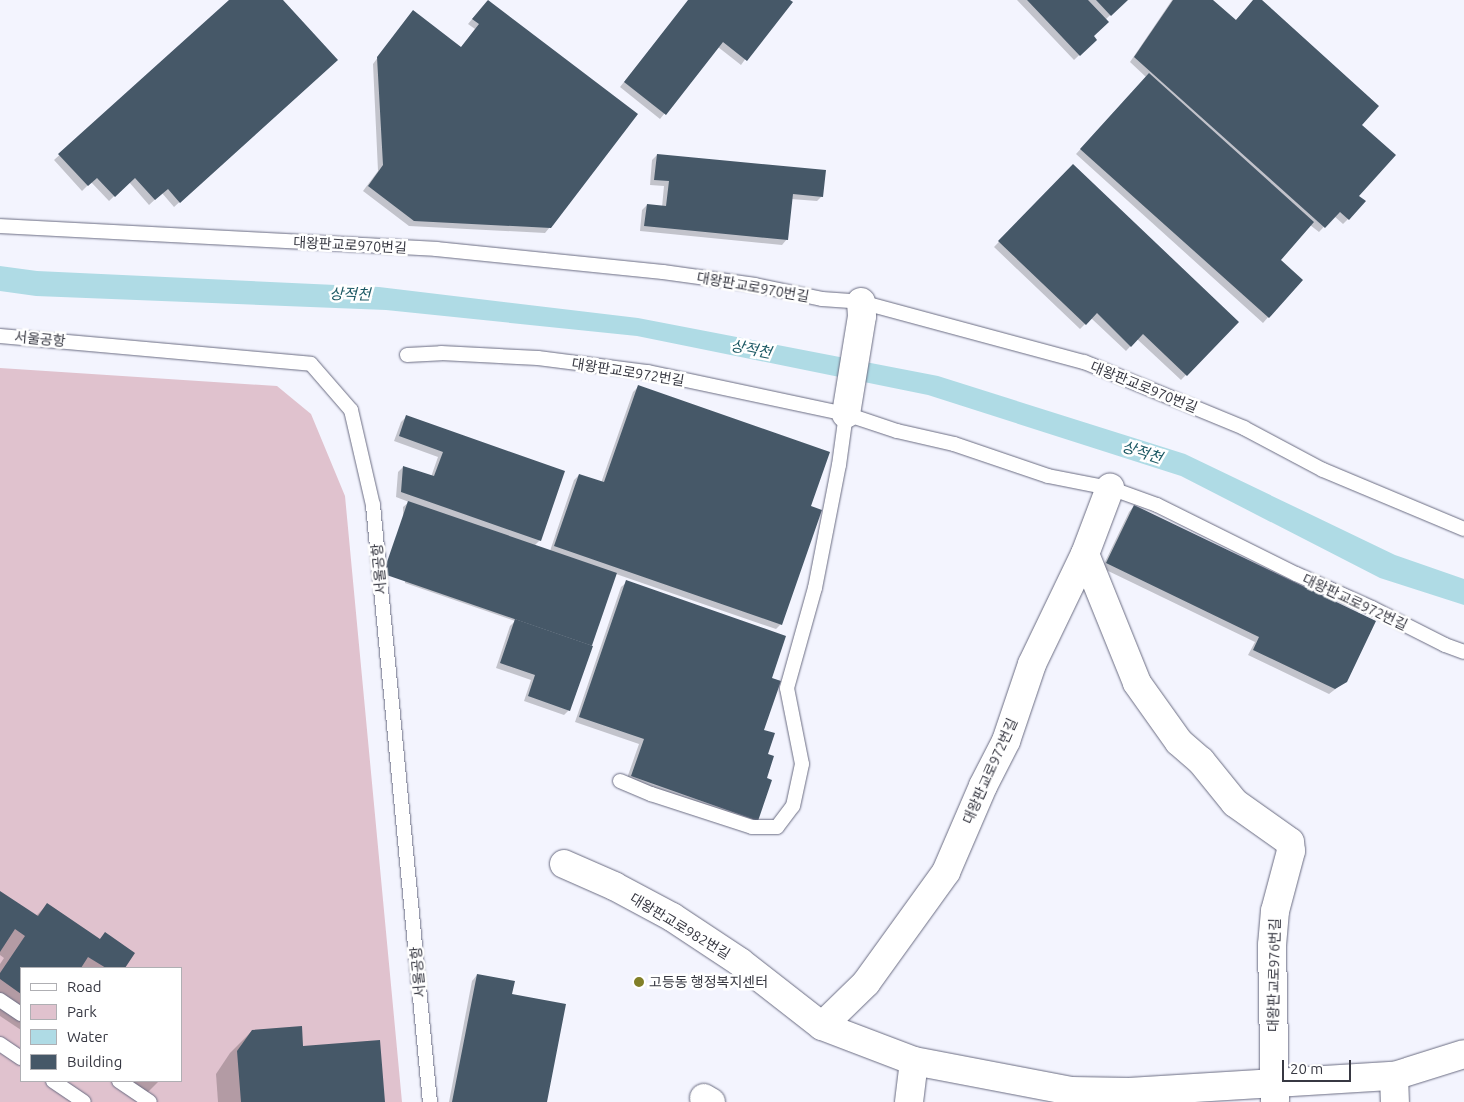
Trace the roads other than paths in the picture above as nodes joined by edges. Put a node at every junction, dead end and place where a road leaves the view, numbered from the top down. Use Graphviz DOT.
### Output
graph roads {
  1 [pos="0,226"];
  2 [pos="862,309"];
  3 [pos="0,336"];
  4 [pos="407,355"];
  5 [pos="847,409"];
  6 [pos="1110,488"];
  7 [pos="1464,529"];
  8 [pos="1085,554"];
  9 [pos="1464,652"];
  10 [pos="620,781"];
  11 [pos="564,864"];
  12 [pos="0,1000"];
  13 [pos="20,1013"];
  14 [pos="822,1026"];
  15 [pos="0,1044"];
  16 [pos="1464,1054"];
  17 [pos="20,1057"];
  18 [pos="914,1061"];
  19 [pos="54,1082"];
  20 [pos="120,1082"];
  21 [pos="1395,1089"];
  22 [pos="1274,1093"];
  23 [pos="1072,1097"];
  24 [pos="84,1102"];
  25 [pos="150,1102"];
  26 [pos="430,1102"];
  27 [pos="909,1102"];
  1 -- 2 [label="lane, 대왕판교로970번길"];
  2 -- 5 [label="street"];
  2 -- 7 [label="lane, 대왕판교로970번길"];
  3 -- 26 [label="lane, 서울공항"];
  4 -- 5 [label="lane, 대왕판교로972번길"];
  5 -- 6 [label="lane, 대왕판교로972번길"];
  5 -- 10 [label="lane"];
  6 -- 8 [label="street, 대왕판교로972번길"];
  6 -- 9 [label="lane, 대왕판교로972번길"];
  8 -- 14 [label="street, 대왕판교로972번길"];
  8 -- 22 [label="street, 대왕판교로976번길"];
  11 -- 14 [label="street, 대왕판교로982번길"];
  12 -- 13 [label="lane"];
  14 -- 18 [label="street, 대왕판교로982번길"];
  15 -- 17 [label="lane"];
  16 -- 21 [label="street, 대왕판교로982번길"];
  18 -- 23 [label="street, 대왕판교로982번길"];
  18 -- 27 [label="street"];
  19 -- 24 [label="lane"];
  20 -- 25 [label="lane"];
  21 -- 22 [label="street, 대왕판교로982번길"];
  22 -- 23 [label="street, 대왕판교로982번길"];
}
